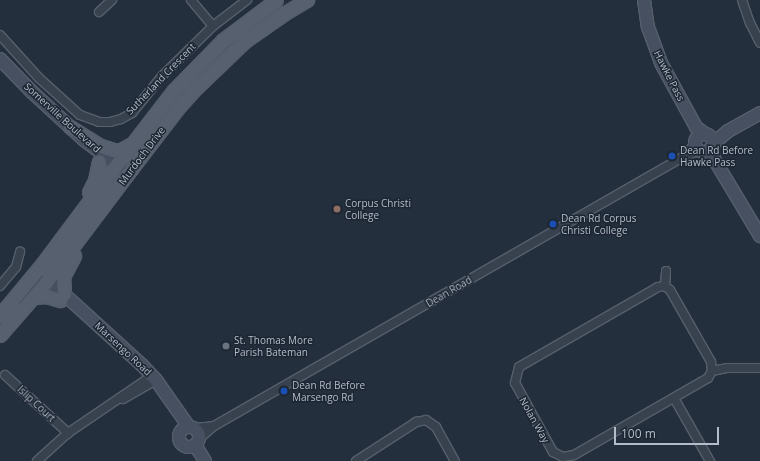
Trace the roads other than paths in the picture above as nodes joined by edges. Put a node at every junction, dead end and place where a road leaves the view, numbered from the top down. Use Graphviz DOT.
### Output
graph roads {
  1 [pos="112,0"];
  2 [pos="191,0"];
  3 [pos="247,0"];
  4 [pos="276,0"];
  5 [pos="307,0"];
  6 [pos="644,0"];
  7 [pos="742,0"];
  8 [pos="99,12"];
  9 [pos="213,26"];
  10 [pos="0,35"];
  11 [pos="760,44"];
  12 [pos="0,59"];
  13 [pos="0,67"];
  14 [pos="760,113"];
  15 [pos="70,127"];
  16 [pos="133,142"];
  17 [pos="704,143"];
  18 [pos="99,161"];
  19 [pos="114,167"];
  20 [pos="125,176"];
  21 [pos="88,228"];
  22 [pos="759,238"];
  23 [pos="60,240"];
  24 [pos="20,252"];
  25 [pos="43,263"];
  26 [pos="666,271"];
  27 [pos="46,282"];
  28 [pos="0,286"];
  29 [pos="665,286"];
  30 [pos="62,297"];
  31 [pos="34,298"];
  32 [pos="1,314"];
  33 [pos="0,335"];
  34 [pos="760,368"];
  35 [pos="712,371"];
  36 [pos="5,375"];
  37 [pos="152,380"];
  38 [pos="674,398"];
  39 [pos="68,433"];
  40 [pos="192,436"];
  41 [pos="37,461"];
  42 [pos="198,461"];
  43 [pos="205,461"];
  44 [pos="356,461"];
  45 [pos="455,461"];
  46 [pos="710,461"];
  1 -- 8 [label="street"];
  2 -- 9 [label="street"];
  3 -- 9 [label="street, Sutherland Crescent"];
  4 -- 16 [label="main road, Murdoch Drive"];
  5 -- 20 [label="main road, Murdoch Drive"];
  6 -- 17 [label="main road, Hawke Pass"];
  7 -- 11 [label="street"];
  9 -- 10 [label="street, Sutherland Crescent"];
  12 -- 15 [label="main road, Somerville Boulevard"];
  13 -- 18 [label="main road, Somerville Boulevard"];
  14 -- 17 [label="main road, Dean Road"];
  15 -- 16 [label="main road"];
  15 -- 19 [label="main road, Somerville Boulevard"];
  16 -- 19 [label="main road, Murdoch Drive"];
  17 -- 22 [label="main road, Hawke Pass"];
  17 -- 40 [label="street, Dean Road"];
  18 -- 19 [label="main road, Somerville Boulevard"];
  18 -- 23 [label="main road"];
  19 -- 20 [label="main road, Somerville Boulevard"];
  19 -- 23 [label="main road, Murdoch Drive"];
  20 -- 21 [label="main road, Murdoch Drive"];
  21 -- 27 [label="main road, Murdoch Drive"];
  21 -- 30 [label="main road"];
  23 -- 25 [label="main road, Murdoch Drive"];
  24 -- 28 [label="street"];
  25 -- 27 [label="main road, Marsengo Road"];
  25 -- 32 [label="main road, Murdoch Drive"];
  26 -- 29 [label="street"];
  27 -- 30 [label="main road, Marsengo Road"];
  27 -- 31 [label="main road, Murdoch Drive"];
  27 -- 32 [label="main road"];
  29 -- 35 [label="street"];
  29 -- 38 [label="street, Nolan Way"];
  30 -- 31 [label="main road"];
  30 -- 37 [label="main road, Marsengo Road"];
  31 -- 33 [label="main road, Murdoch Drive"];
  34 -- 35 [label="street"];
  35 -- 38 [label="street, Nolan Way"];
  36 -- 39 [label="street, Islip Court"];
  37 -- 39 [label="street"];
  37 -- 40 [label="main road, Marsengo Road"];
  38 -- 46 [label="street"];
  39 -- 41 [label="street"];
  40 -- 42 [label="main road, Marsengo Road"];
  40 -- 43 [label="main road, Marsengo Road"];
  44 -- 45 [label="street"];
}
